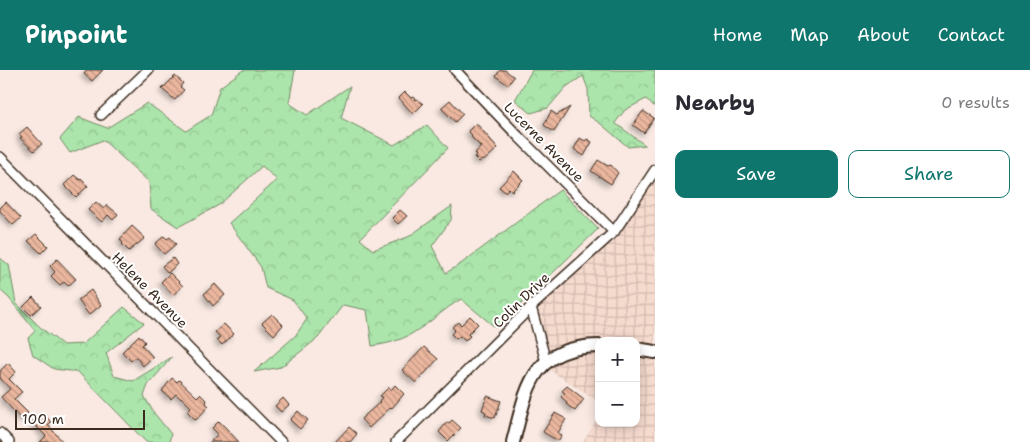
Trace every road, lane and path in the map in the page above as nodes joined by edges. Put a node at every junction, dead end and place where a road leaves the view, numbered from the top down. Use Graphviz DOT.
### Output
graph roads {
  1 [pos="148,70"];
  2 [pos="455,70"];
  3 [pos="101,115"];
  4 [pos="0,157"];
  5 [pos="655,170"];
  6 [pos="614,232"];
  7 [pos="531,308"];
  8 [pos="595,346"];
  9 [pos="640,350"];
  10 [pos="655,352"];
  11 [pos="546,362"];
  12 [pos="0,432"];
  13 [pos="9,442"];
  14 [pos="281,442"];
  15 [pos="396,442"];
  16 [pos="513,442"];
  1 -- 3 [label="street"];
  2 -- 6 [label="street, Lucerne Avenue"];
  4 -- 14 [label="street, Helene Avenue"];
  5 -- 6 [label="street, Colin Drive"];
  6 -- 7 [label="street, Colin Drive"];
  7 -- 11 [label="street"];
  7 -- 15 [label="street, Colin Drive"];
  8 -- 11 [label="main road"];
  9 -- 10 [label="main road"];
  11 -- 16 [label="main road"];
  12 -- 13 [label="street"];
}
